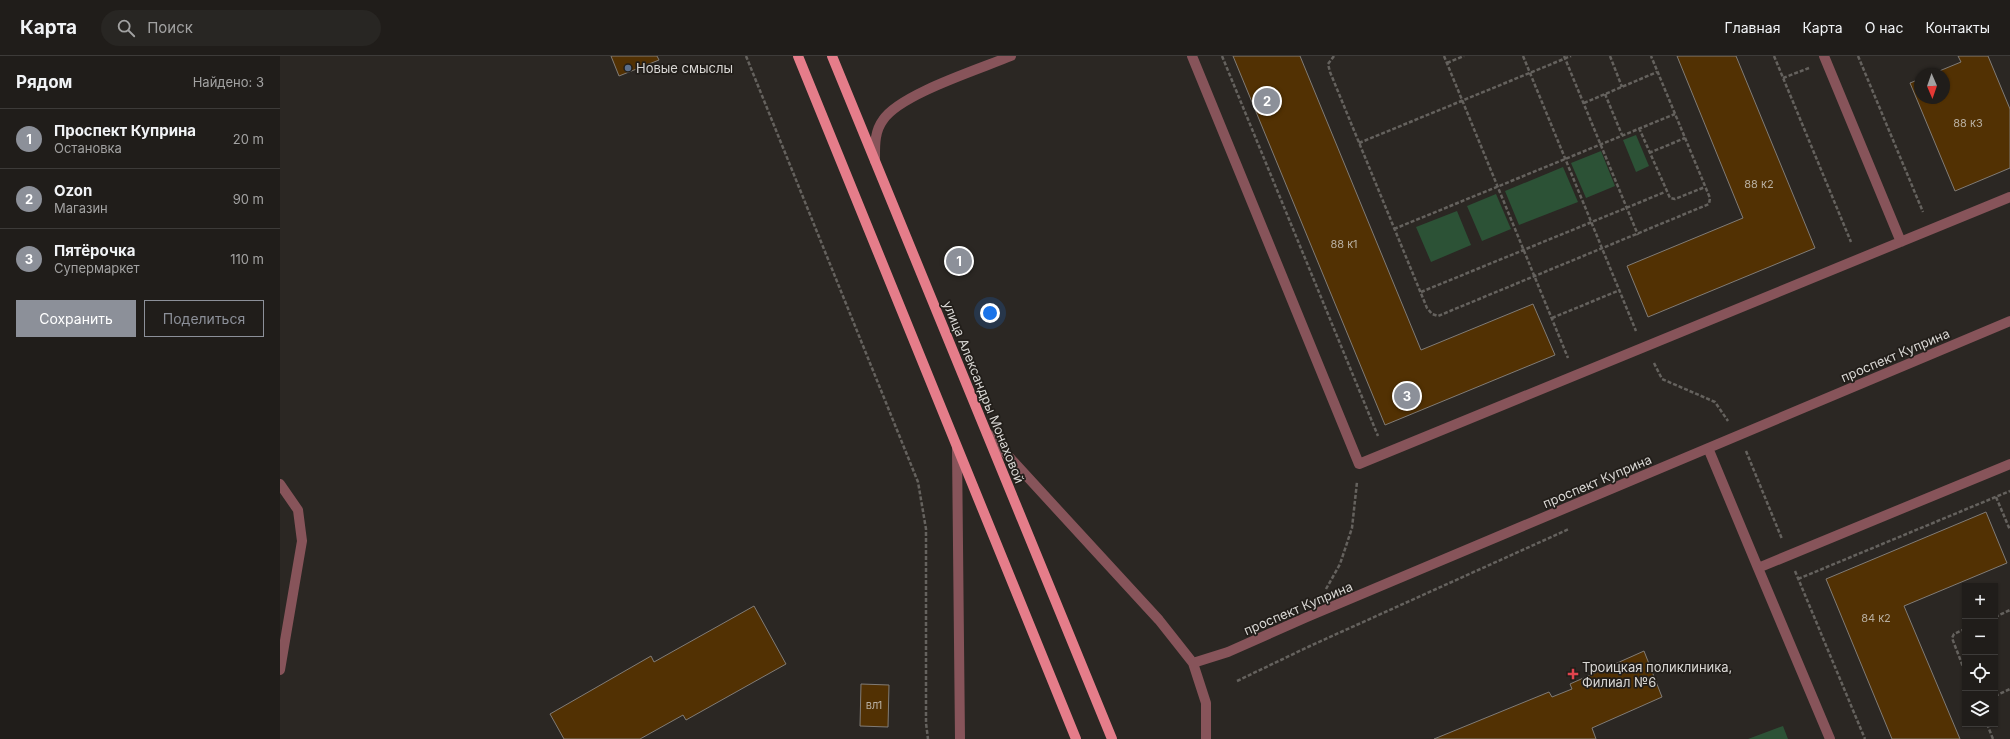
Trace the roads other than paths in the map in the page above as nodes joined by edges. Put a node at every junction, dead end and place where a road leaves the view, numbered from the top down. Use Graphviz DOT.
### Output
graph roads {
  1 [pos="798,56"];
  2 [pos="832,56"];
  3 [pos="1011,56"];
  4 [pos="1192,56"];
  5 [pos="1824,56"];
  6 [pos="876,161"];
  7 [pos="2010,197"];
  8 [pos="1901,242"];
  9 [pos="2010,321"];
  10 [pos="988,434"];
  11 [pos="958,446"];
  12 [pos="1708,448"];
  13 [pos="2010,464"];
  14 [pos="280,484"];
  15 [pos="1758,568"];
  16 [pos="1193,663"];
  17 [pos="280,670"];
  18 [pos="960,739"];
  19 [pos="1076,739"];
  20 [pos="1112,739"];
  21 [pos="1206,739"];
  22 [pos="1830,739"];
  1 -- 11 [label="main road"];
  2 -- 6 [label="main road, улица Александры Монаховой"];
  3 -- 6 [label="street"];
  4 -- 8 [label="street"];
  5 -- 8 [label="street"];
  6 -- 10 [label="main road, улица Александры Монаховой"];
  7 -- 8 [label="street"];
  9 -- 12 [label="street, проспект Куприна"];
  10 -- 16 [label="street"];
  10 -- 20 [label="main road, улица Александры Монаховой"];
  11 -- 18 [label="street"];
  11 -- 19 [label="main road"];
  12 -- 15 [label="street"];
  12 -- 16 [label="street, проспект Куприна"];
  13 -- 15 [label="street"];
  14 -- 17 [label="street"];
  15 -- 22 [label="street"];
  16 -- 21 [label="street"];
}
